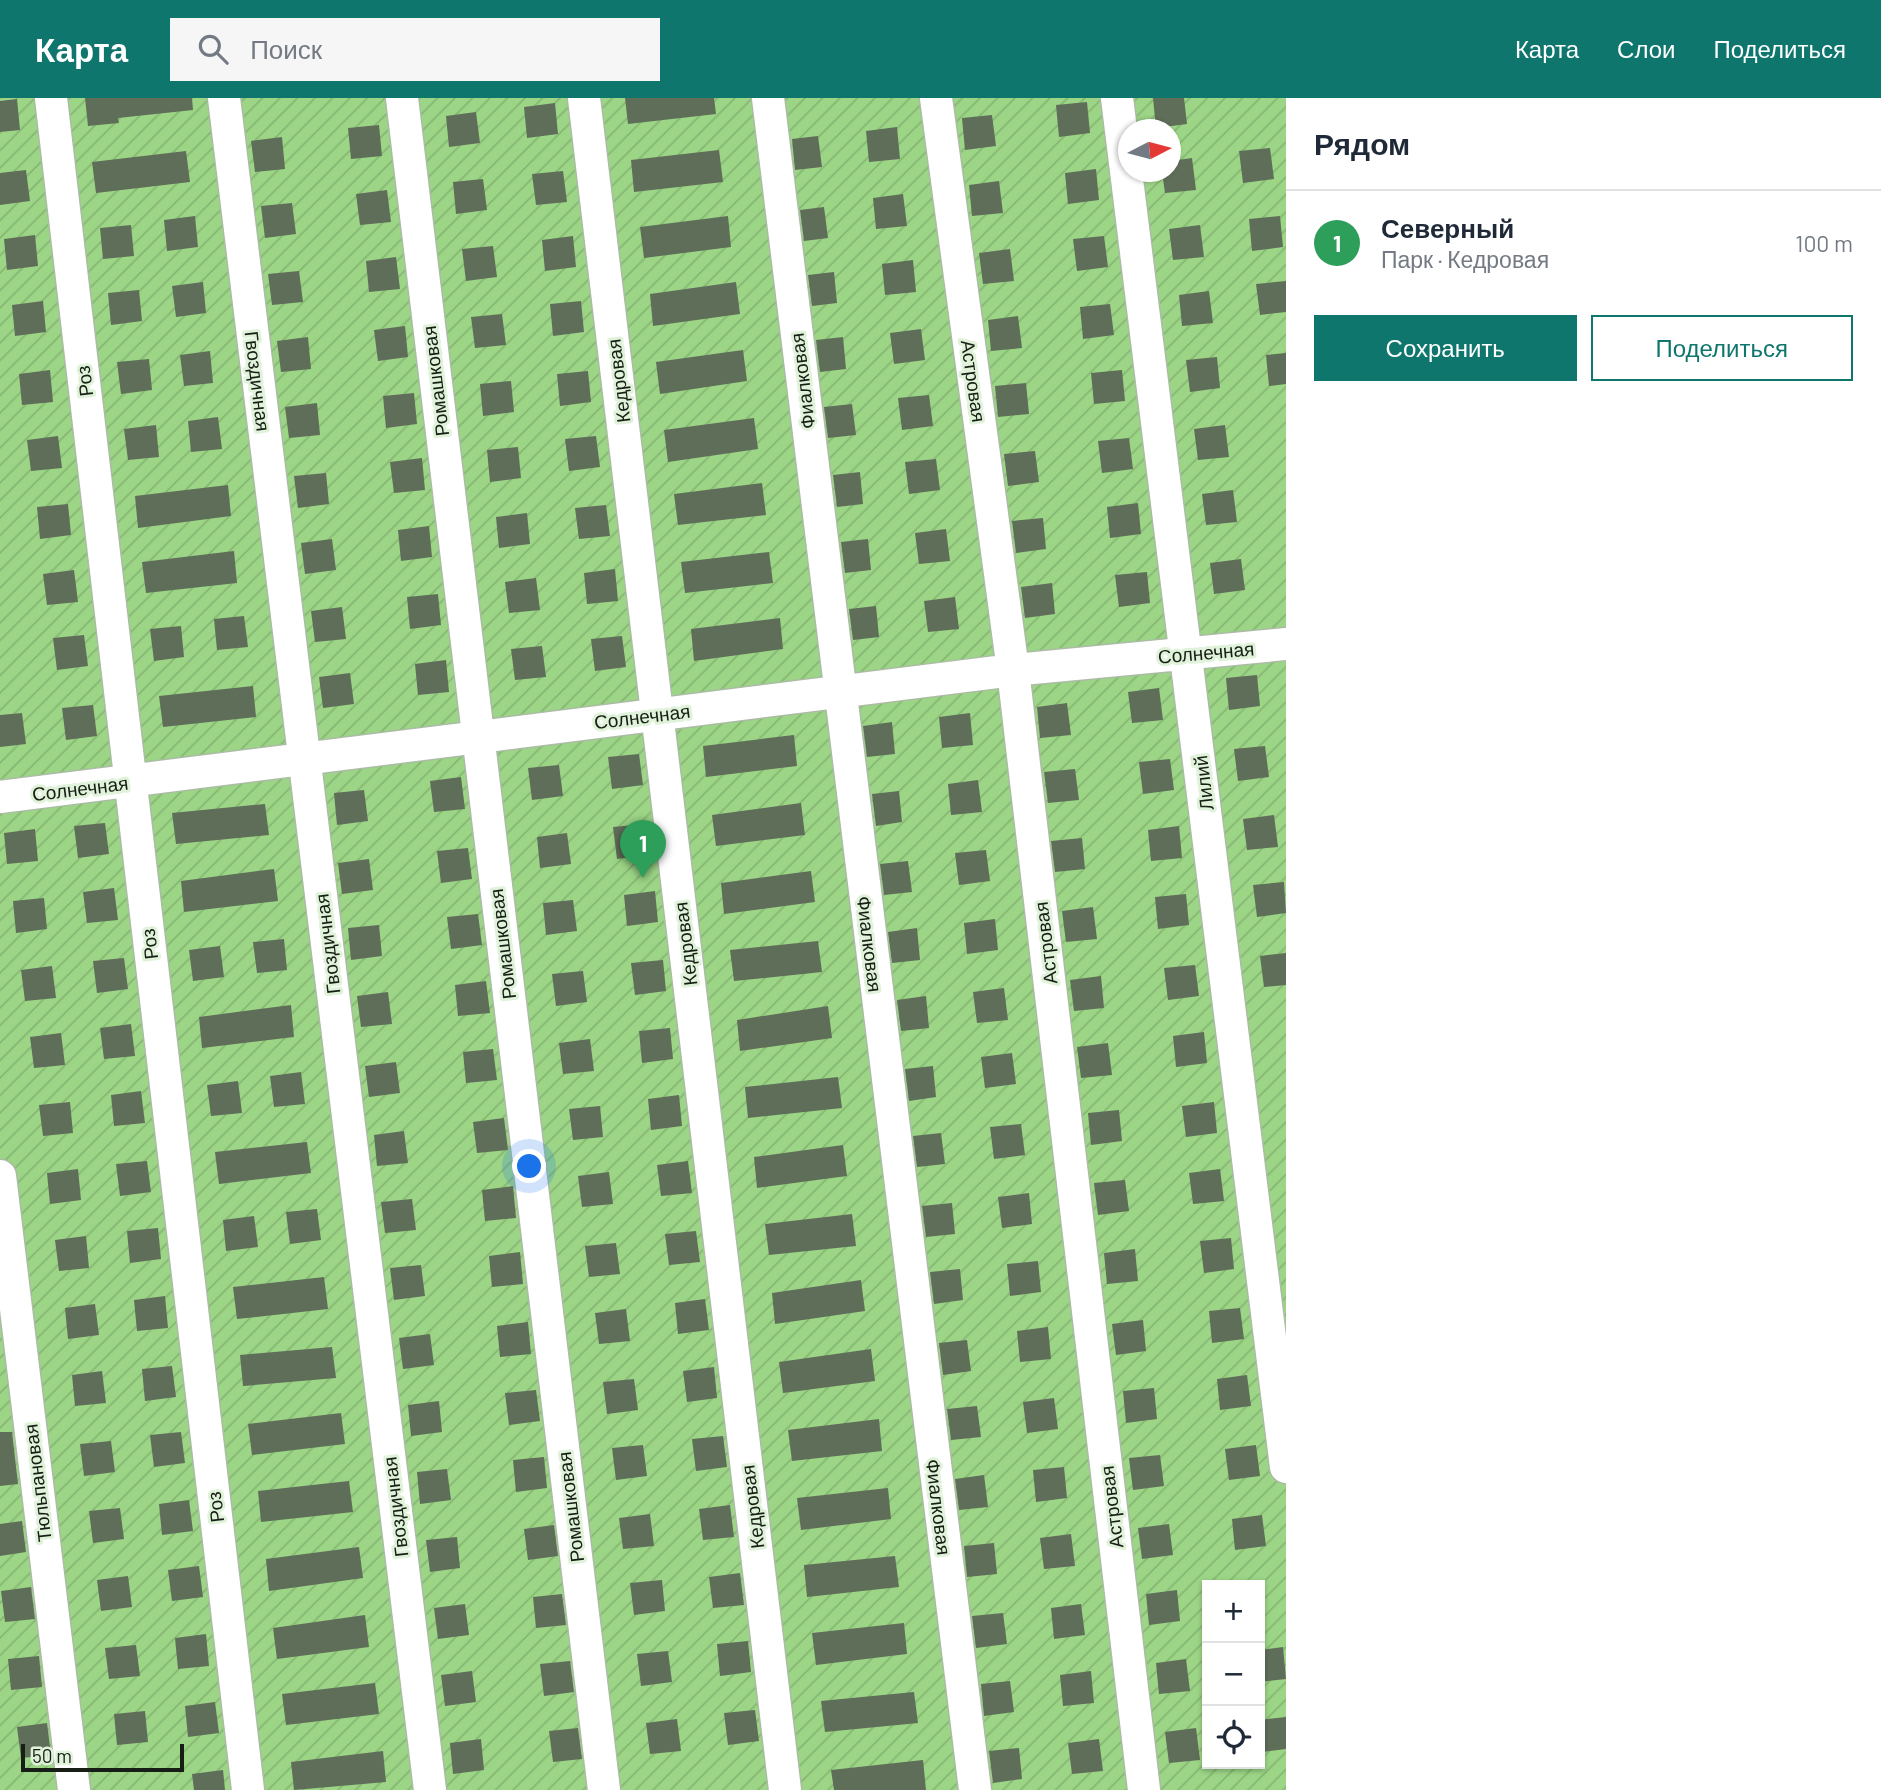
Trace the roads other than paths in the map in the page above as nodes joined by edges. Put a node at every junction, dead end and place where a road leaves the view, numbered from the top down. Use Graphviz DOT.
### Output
graph roads {
  1 [pos="51,98"];
  2 [pos="223,98"];
  3 [pos="402,98"];
  4 [pos="584,98"];
  5 [pos="768,98"];
  6 [pos="936,98"];
  7 [pos="1117,98"];
  8 [pos="1286,645"];
  9 [pos="1187,654"];
  10 [pos="1013,670"];
  11 [pos="839,692"];
  12 [pos="658,715"];
  13 [pos="477,736"];
  14 [pos="305,759"];
  15 [pos="130,782"];
  16 [pos="0,797"];
  17 [pos="0,1176"];
  18 [pos="1286,1467"];
  19 [pos="74,1790"];
  20 [pos="248,1790"];
  21 [pos="430,1790"];
  22 [pos="604,1790"];
  23 [pos="785,1790"];
  24 [pos="975,1790"];
  25 [pos="1144,1790"];
  1 -- 15 [label="street, Роз"];
  2 -- 14 [label="street, Гвоздичная"];
  3 -- 13 [label="street, Ромашковая"];
  4 -- 12 [label="street, Кедровая"];
  5 -- 11 [label="street, Фиалковая"];
  6 -- 10 [label="street, Астровая"];
  7 -- 9 [label="street, Лилий"];
  8 -- 9 [label="street, Солнечная"];
  9 -- 10 [label="street, Солнечная"];
  9 -- 18 [label="street, Лилий"];
  10 -- 11 [label="street, Солнечная"];
  10 -- 25 [label="street, Астровая"];
  11 -- 12 [label="street, Солнечная"];
  11 -- 24 [label="street, Фиалковая"];
  12 -- 13 [label="street, Солнечная"];
  12 -- 23 [label="street, Кедровая"];
  13 -- 14 [label="street, Солнечная"];
  13 -- 22 [label="street, Ромашковая"];
  14 -- 15 [label="street, Солнечная"];
  14 -- 21 [label="street, Гвоздичная"];
  15 -- 16 [label="street, Солнечная"];
  15 -- 20 [label="street, Роз"];
  17 -- 19 [label="street, Тюльпановая"];
}
